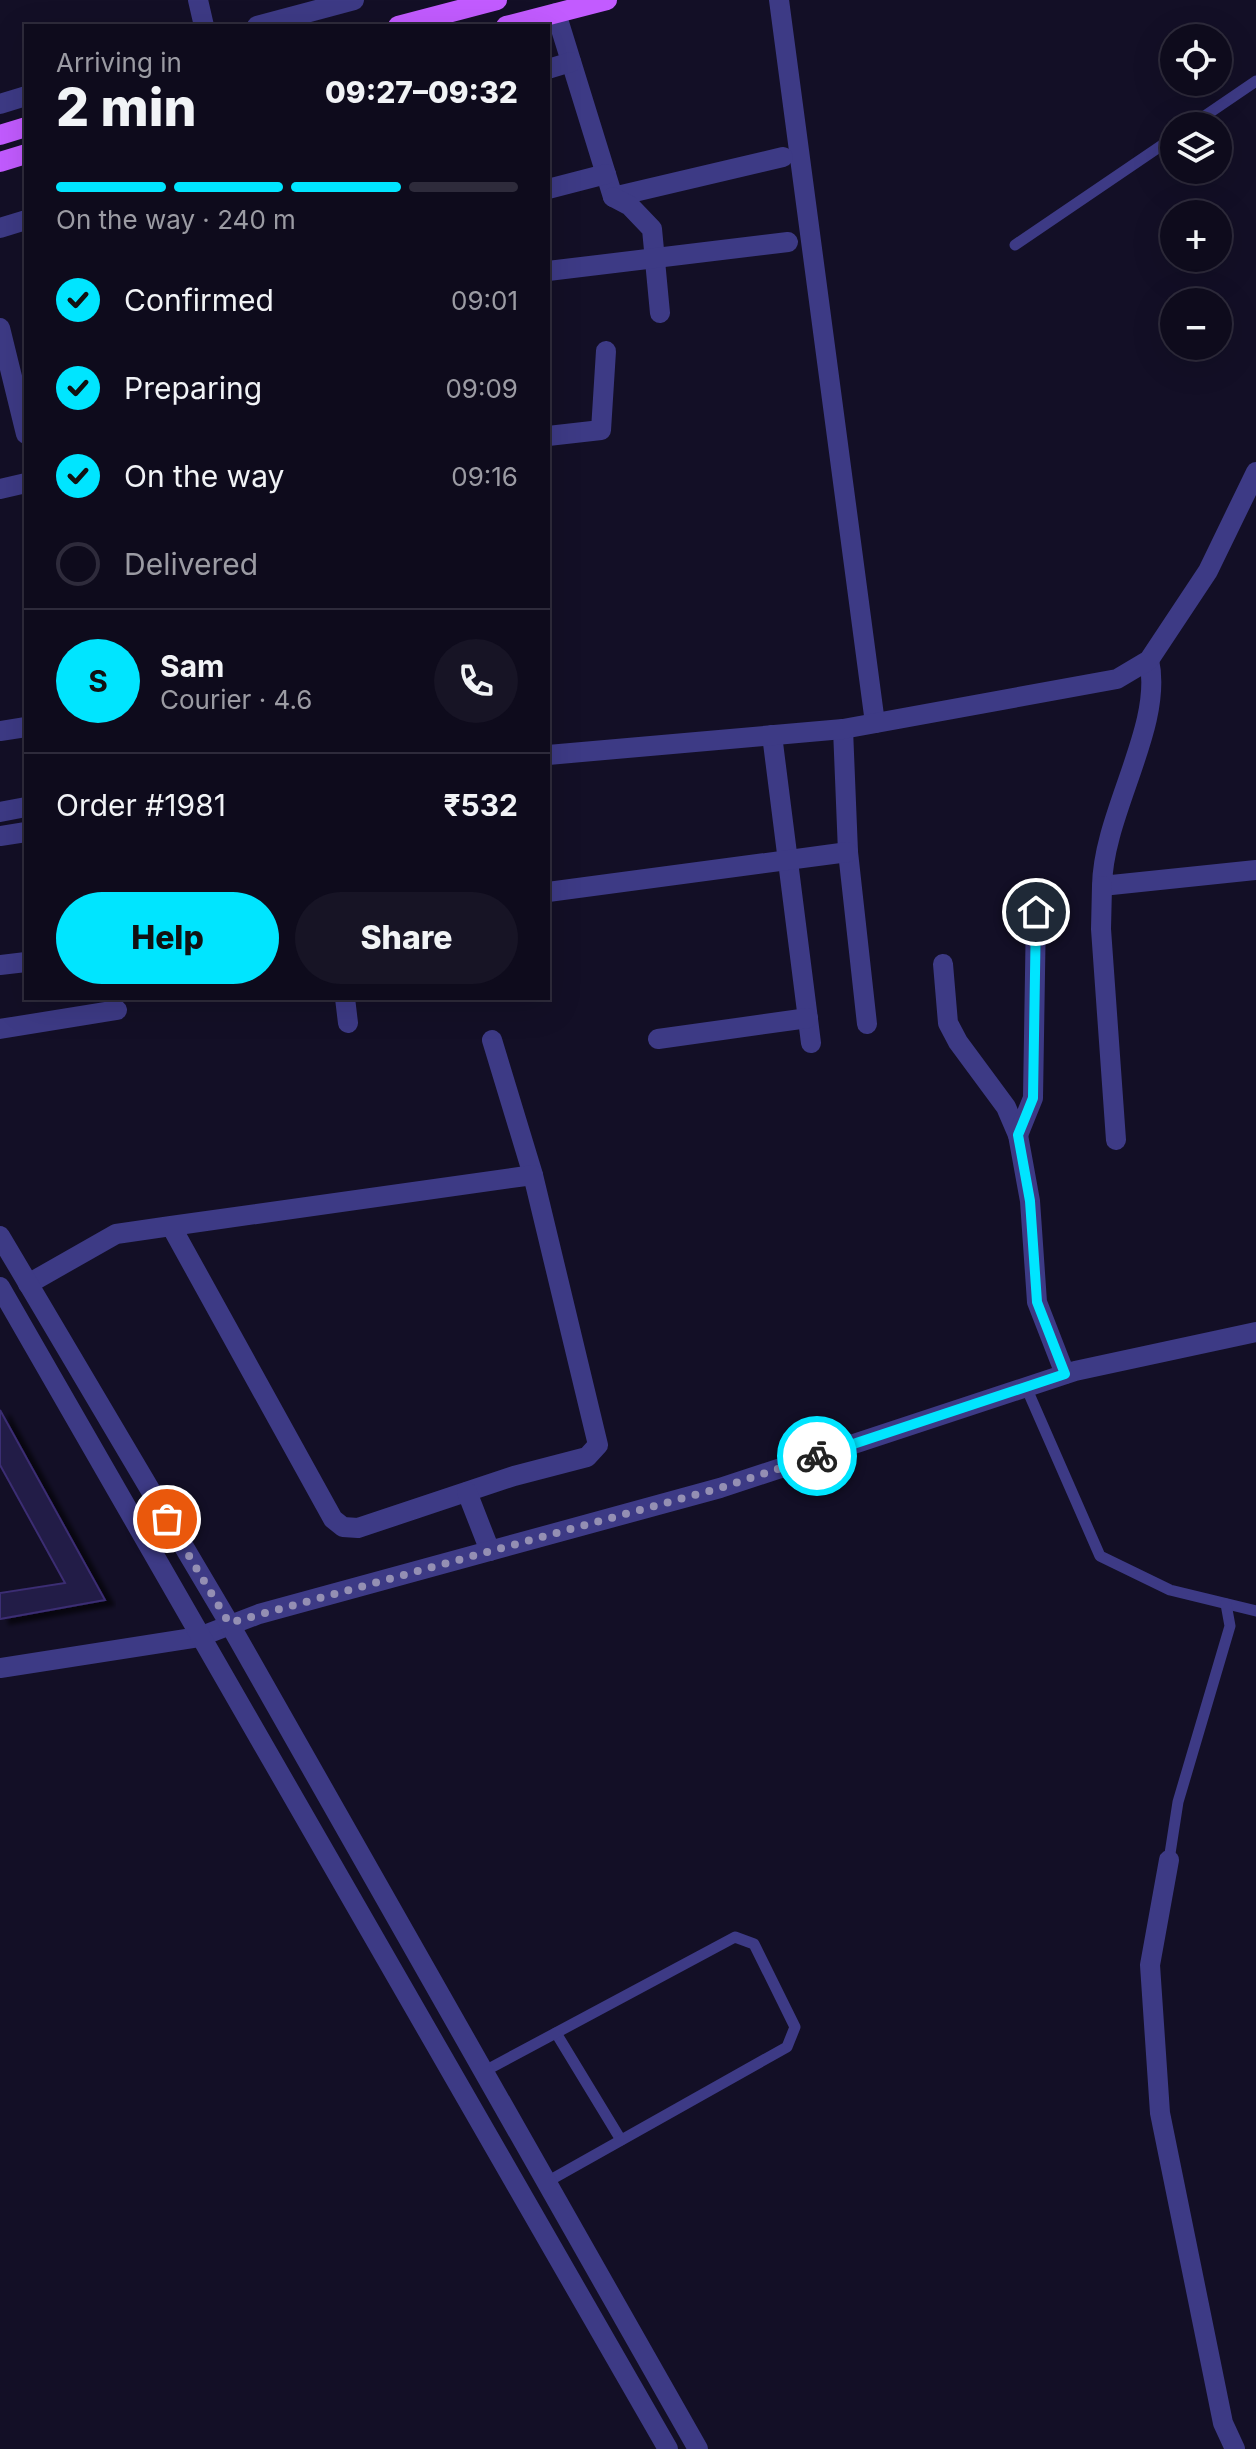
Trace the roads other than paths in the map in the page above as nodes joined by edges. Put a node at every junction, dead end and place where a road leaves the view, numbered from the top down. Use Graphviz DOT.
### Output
graph roads {
  1 [pos="198,0"];
  2 [pos="354,0"];
  3 [pos="497,0"];
  4 [pos="607,0"];
  5 [pos="779,0"];
  6 [pos="554,6"];
  7 [pos="204,24"];
  8 [pos="264,24"];
  9 [pos="406,24"];
  10 [pos="511,24"];
  11 [pos="571,62"];
  12 [pos="550,68"];
  13 [pos="1256,81"];
  14 [pos="24,97"];
  15 [pos="0,104"];
  16 [pos="1211,112"];
  17 [pos="24,128"];
  18 [pos="0,135"];
  19 [pos="1160,147"];
  20 [pos="24,155"];
  21 [pos="783,157"];
  22 [pos="0,162"];
  23 [pos="606,174"];
  24 [pos="550,188"];
  25 [pos="613,197"];
  26 [pos="24,221"];
  27 [pos="0,228"];
  28 [pos="788,242"];
  29 [pos="1015,245"];
  30 [pos="652,258"];
  31 [pos="550,271"];
  32 [pos="660,313"];
  33 [pos="0,328"];
  34 [pos="606,351"];
  35 [pos="24,426"];
  36 [pos="550,436"];
  37 [pos="1256,472"];
  38 [pos="24,483"];
  39 [pos="0,489"];
  40 [pos="1149,660"];
  41 [pos="875,723"];
  42 [pos="24,727"];
  43 [pos="843,729"];
  44 [pos="0,731"];
  45 [pos="772,735"];
  46 [pos="550,755"];
  47 [pos="24,807"];
  48 [pos="0,812"];
  49 [pos="24,832"];
  50 [pos="0,836"];
  51 [pos="848,852"];
  52 [pos="786,859"];
  53 [pos="1256,870"];
  54 [pos="1102,886"];
  55 [pos="550,892"];
  56 [pos="1036,912"];
  57 [pos="24,962"];
  58 [pos="943,964"];
  59 [pos="0,965"];
  60 [pos="345,1000"];
  61 [pos="117,1010"];
  62 [pos="808,1018"];
  63 [pos="348,1023"];
  64 [pos="867,1024"];
  65 [pos="0,1029"];
  66 [pos="658,1039"];
  67 [pos="492,1040"];
  68 [pos="811,1043"];
  69 [pos="1018,1135"];
  70 [pos="1116,1140"];
  71 [pos="533,1175"];
  72 [pos="171,1226"];
  73 [pos="0,1236"];
  74 [pos="28,1284"];
  75 [pos="0,1287"];
  76 [pos="1256,1332"];
  77 [pos="1065,1374"];
  78 [pos="1026,1387"];
  79 [pos="467,1492"];
  80 [pos="490,1551"];
  81 [pos="1226,1604"];
  82 [pos="1256,1611"];
  83 [pos="229,1623"];
  84 [pos="199,1637"];
  85 [pos="0,1668"];
  86 [pos="1169,1860"];
  87 [pos="556,2033"];
  88 [pos="481,2073"];
  89 [pos="621,2140"];
  90 [pos="545,2183"];
  91 [pos="665,2448"];
  92 [pos="698,2449"];
  93 [pos="1235,2449"];
  1 -- 7 [label="street"];
  2 -- 8 [label="street"];
  3 -- 9 [label="main road"];
  4 -- 6 [label="main road"];
  5 -- 41 [label="street"];
  6 -- 10 [label="main road"];
  6 -- 11 [label="street"];
  11 -- 12 [label="street"];
  11 -- 23 [label="street"];
  13 -- 16 [label="lane"];
  14 -- 15 [label="street"];
  17 -- 18 [label="main road"];
  19 -- 29 [label="lane"];
  20 -- 22 [label="main road"];
  21 -- 25 [label="street"];
  23 -- 24 [label="street"];
  23 -- 25 [label="street"];
  25 -- 30 [label="street"];
  26 -- 27 [label="street"];
  28 -- 30 [label="street"];
  30 -- 31 [label="street"];
  30 -- 32 [label="street"];
  33 -- 35 [label="street"];
  34 -- 36 [label="street"];
  37 -- 40 [label="street"];
  38 -- 39 [label="street"];
  40 -- 41 [label="street"];
  40 -- 54 [label="street"];
  41 -- 43 [label="street"];
  42 -- 44 [label="street"];
  43 -- 45 [label="street"];
  43 -- 51 [label="street"];
  45 -- 46 [label="street"];
  45 -- 52 [label="street"];
  47 -- 48 [label="street"];
  49 -- 50 [label="street"];
  51 -- 52 [label="street"];
  51 -- 64 [label="street"];
  52 -- 55 [label="street"];
  52 -- 62 [label="street"];
  53 -- 54 [label="street"];
  54 -- 70 [label="street"];
  56 -- 69 [label="street"];
  57 -- 59 [label="street"];
  58 -- 69 [label="street"];
  60 -- 63 [label="street"];
  61 -- 65 [label="street"];
  62 -- 66 [label="street"];
  62 -- 68 [label="street"];
  67 -- 71 [label="street"];
  69 -- 77 [label="street"];
  71 -- 72 [label="street"];
  71 -- 79 [label="street"];
  72 -- 74 [label="street"];
  72 -- 79 [label="street"];
  73 -- 74 [label="street"];
  74 -- 83 [label="street"];
  75 -- 84 [label="street"];
  76 -- 77 [label="street"];
  77 -- 78 [label="street"];
  78 -- 80 [label="street"];
  78 -- 81 [label="lane"];
  79 -- 80 [label="street"];
  80 -- 83 [label="street"];
  81 -- 82 [label="lane"];
  81 -- 86 [label="lane"];
  83 -- 84 [label="street"];
  83 -- 88 [label="street"];
  84 -- 85 [label="street"];
  84 -- 91 [label="street"];
  86 -- 93 [label="street"];
  87 -- 88 [label="lane"];
  87 -- 89 [label="lane"];
  87 -- 89 [label="lane"];
  88 -- 90 [label="street"];
  89 -- 90 [label="lane"];
  90 -- 92 [label="street"];
}
